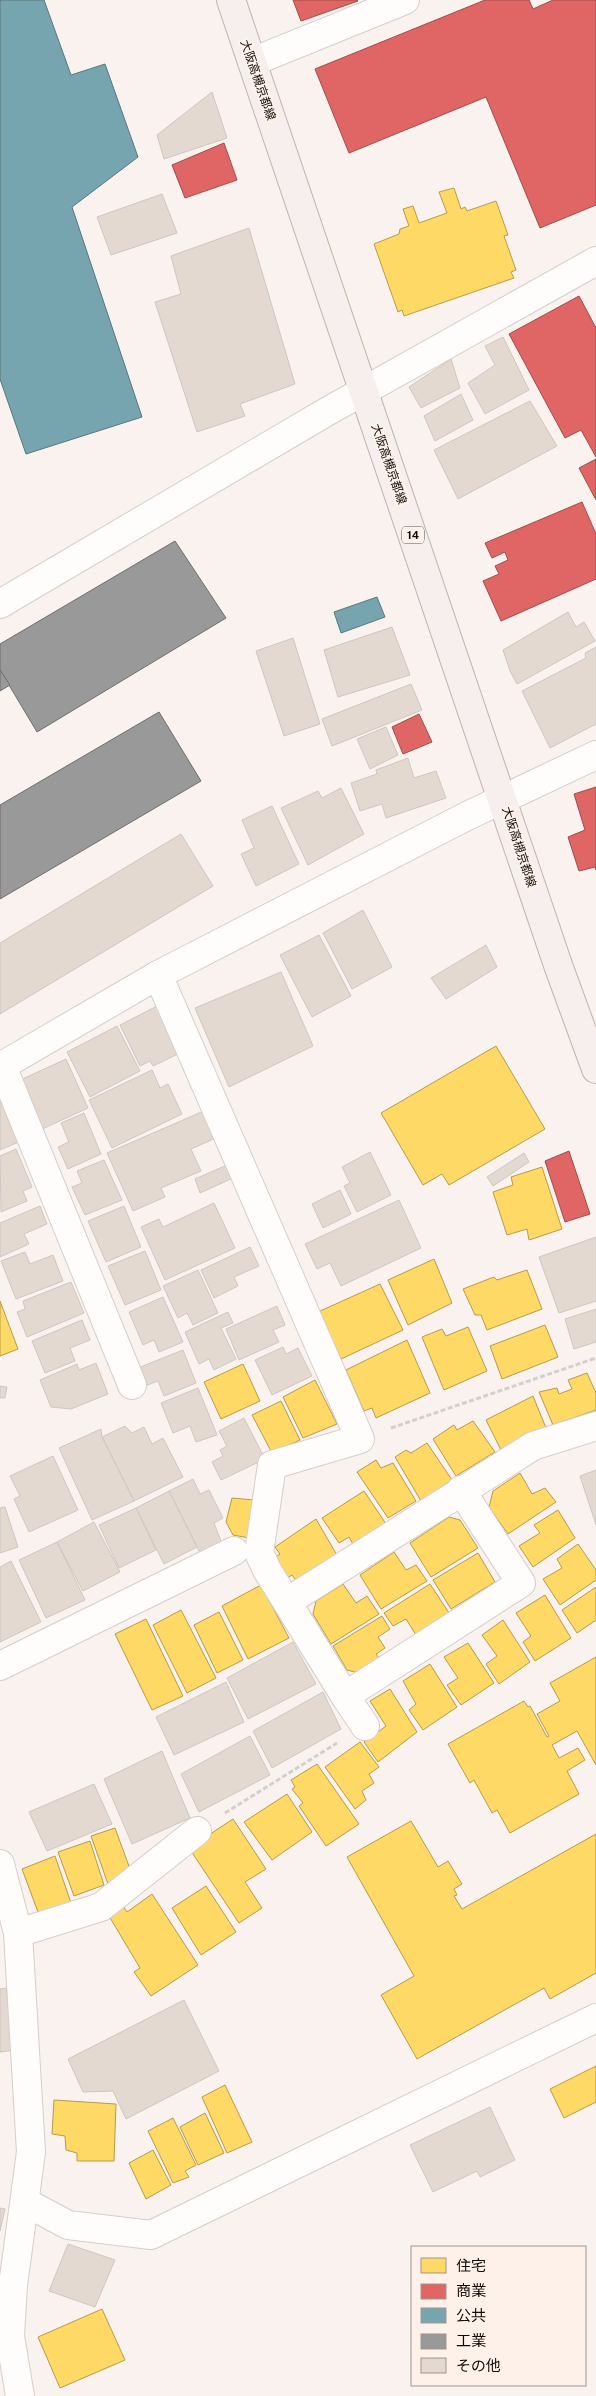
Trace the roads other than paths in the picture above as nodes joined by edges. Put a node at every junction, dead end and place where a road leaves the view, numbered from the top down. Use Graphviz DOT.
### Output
graph roads {
  1 [pos="231,0"];
  2 [pos="406,0"];
  3 [pos="252,62"];
  4 [pos="596,261"];
  5 [pos="364,391"];
  6 [pos="0,604"];
  7 [pos="596,755"];
  8 [pos="502,798"];
  9 [pos="158,975"];
  10 [pos="590,1033"];
  11 [pos="1,1066"];
  12 [pos="596,1069"];
  13 [pos="132,1385"];
  14 [pos="596,1426"];
  15 [pos="461,1490"];
  16 [pos="234,1551"];
  17 [pos="287,1602"];
  18 [pos="0,1666"];
  19 [pos="345,1696"];
  20 [pos="365,1726"];
  21 [pos="197,1831"];
  22 [pos="0,1864"];
  23 [pos="18,1933"];
  24 [pos="11,1979"];
  25 [pos="596,2018"];
  26 [pos="25,2202"];
  27 [pos="20,2396"];
  1 -- 3 [label="main road, 大阪高槻京都線 / 14"];
  2 -- 3 [label="street"];
  3 -- 5 [label="main road, 大阪高槻京都線 / 14"];
  4 -- 5 [label="street"];
  5 -- 6 [label="street"];
  5 -- 8 [label="main road, 大阪高槻京都線 / 14"];
  7 -- 8 [label="street"];
  8 -- 9 [label="street"];
  8 -- 10 [label="main road, 大阪高槻京都線 / 14"];
  9 -- 11 [label="street"];
  9 -- 17 [label="street"];
  10 -- 12 [label="main road, 大阪高槻京都線 / 14"];
  11 -- 13 [label="street"];
  14 -- 15 [label="street"];
  15 -- 17 [label="street"];
  15 -- 19 [label="street"];
  16 -- 18 [label="street"];
  17 -- 19 [label="street"];
  19 -- 20 [label="street"];
  21 -- 23 [label="street"];
  22 -- 23 [label="street"];
  23 -- 24 [label="street"];
  24 -- 26 [label="street"];
  25 -- 26 [label="street"];
  26 -- 27 [label="street"];
}
